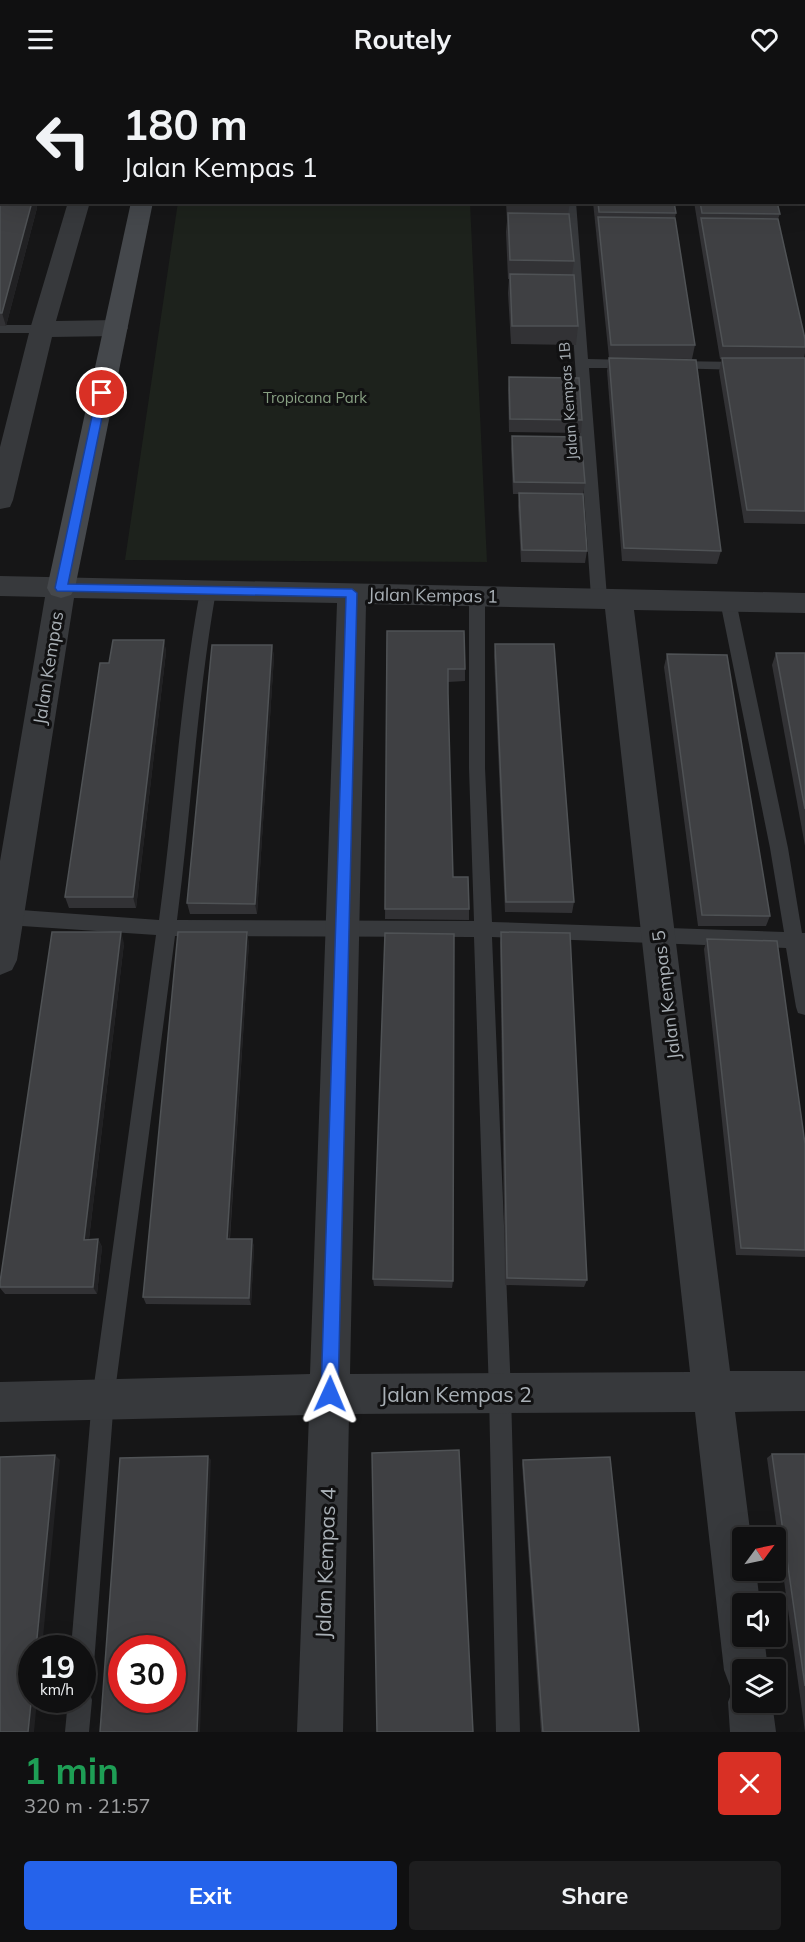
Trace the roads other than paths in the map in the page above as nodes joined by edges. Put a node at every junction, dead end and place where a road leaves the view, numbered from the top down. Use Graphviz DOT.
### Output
graph roads {
  1 [pos="78,204"];
  2 [pos="142,204"];
  3 [pos="570,204"];
  4 [pos="116,328"];
  5 [pos="0,329"];
  6 [pos="42,329"];
  7 [pos="581,363"];
  8 [pos="758,367"];
  9 [pos="0,500"];
  10 [pos="0,586"];
  11 [pos="61,588"];
  12 [pos="208,591"];
  13 [pos="352,593"];
  14 [pos="477,596"];
  15 [pos="608,597"];
  16 [pos="728,601"];
  17 [pos="805,603"];
  18 [pos="7,917"];
  19 [pos="166,928"];
  20 [pos="342,929"];
  21 [pos="483,929"];
  22 [pos="659,934"];
  23 [pos="800,941"];
  24 [pos="0,960"];
  25 [pos="805,1007"];
  26 [pos="805,1391"];
  27 [pos="713,1392"];
  28 [pos="500,1393"];
  29 [pos="330,1394"];
  30 [pos="103,1400"];
  31 [pos="0,1402"];
  32 [pos="84,1635"];
  33 [pos="745,1659"];
  34 [pos="79,1713"];
  35 [pos="751,1713"];
  36 [pos="77,1732"];
  37 [pos="320,1732"];
  38 [pos="508,1732"];
  39 [pos="753,1732"];
  1 -- 6 [label="street"];
  2 -- 4 [label="street, Jalan Kempas"];
  3 -- 7 [label="lane, Jalan Kempas 1B"];
  4 -- 6 [label="street"];
  4 -- 11 [label="street, Jalan Kempas"];
  5 -- 6 [label="lane"];
  6 -- 9 [label="street"];
  7 -- 8 [label="lane"];
  7 -- 15 [label="lane, Jalan Kempas 1B"];
  10 -- 11 [label="street, Jalan Kempas 1"];
  11 -- 12 [label="street, Jalan Kempas 1"];
  11 -- 18 [label="street, Jalan Kempas"];
  12 -- 13 [label="street, Jalan Kempas 1"];
  12 -- 19 [label="lane"];
  13 -- 14 [label="street, Jalan Kempas 1"];
  13 -- 20 [label="street, Jalan Kempas 4"];
  14 -- 15 [label="street, Jalan Kempas 1"];
  14 -- 21 [label="lane"];
  15 -- 16 [label="street, Jalan Kempas 1"];
  15 -- 22 [label="street, Jalan Kempas 5"];
  16 -- 17 [label="street, Jalan Kempas 1"];
  16 -- 23 [label="lane"];
  18 -- 19 [label="lane"];
  18 -- 24 [label="street, Jalan Kempas"];
  19 -- 20 [label="lane"];
  19 -- 30 [label="lane"];
  20 -- 21 [label="lane"];
  20 -- 29 [label="street, Jalan Kempas 4"];
  21 -- 22 [label="lane"];
  21 -- 28 [label="lane"];
  22 -- 23 [label="lane"];
  22 -- 27 [label="street, Jalan Kempas 5"];
  23 -- 25 [label="lane"];
  26 -- 27 [label="street, Jalan Kempas 2"];
  27 -- 28 [label="street, Jalan Kempas 2"];
  27 -- 33 [label="street, Jalan Kempas 5"];
  28 -- 29 [label="street, Jalan Kempas 2"];
  28 -- 38 [label="lane"];
  29 -- 30 [label="street, Jalan Kempas 2"];
  29 -- 37 [label="street, Jalan Kempas 4"];
  30 -- 31 [label="street, Jalan Kempas 2"];
  30 -- 32 [label="lane"];
  34 -- 36 [label="lane"];
  35 -- 39 [label="street"];
}
